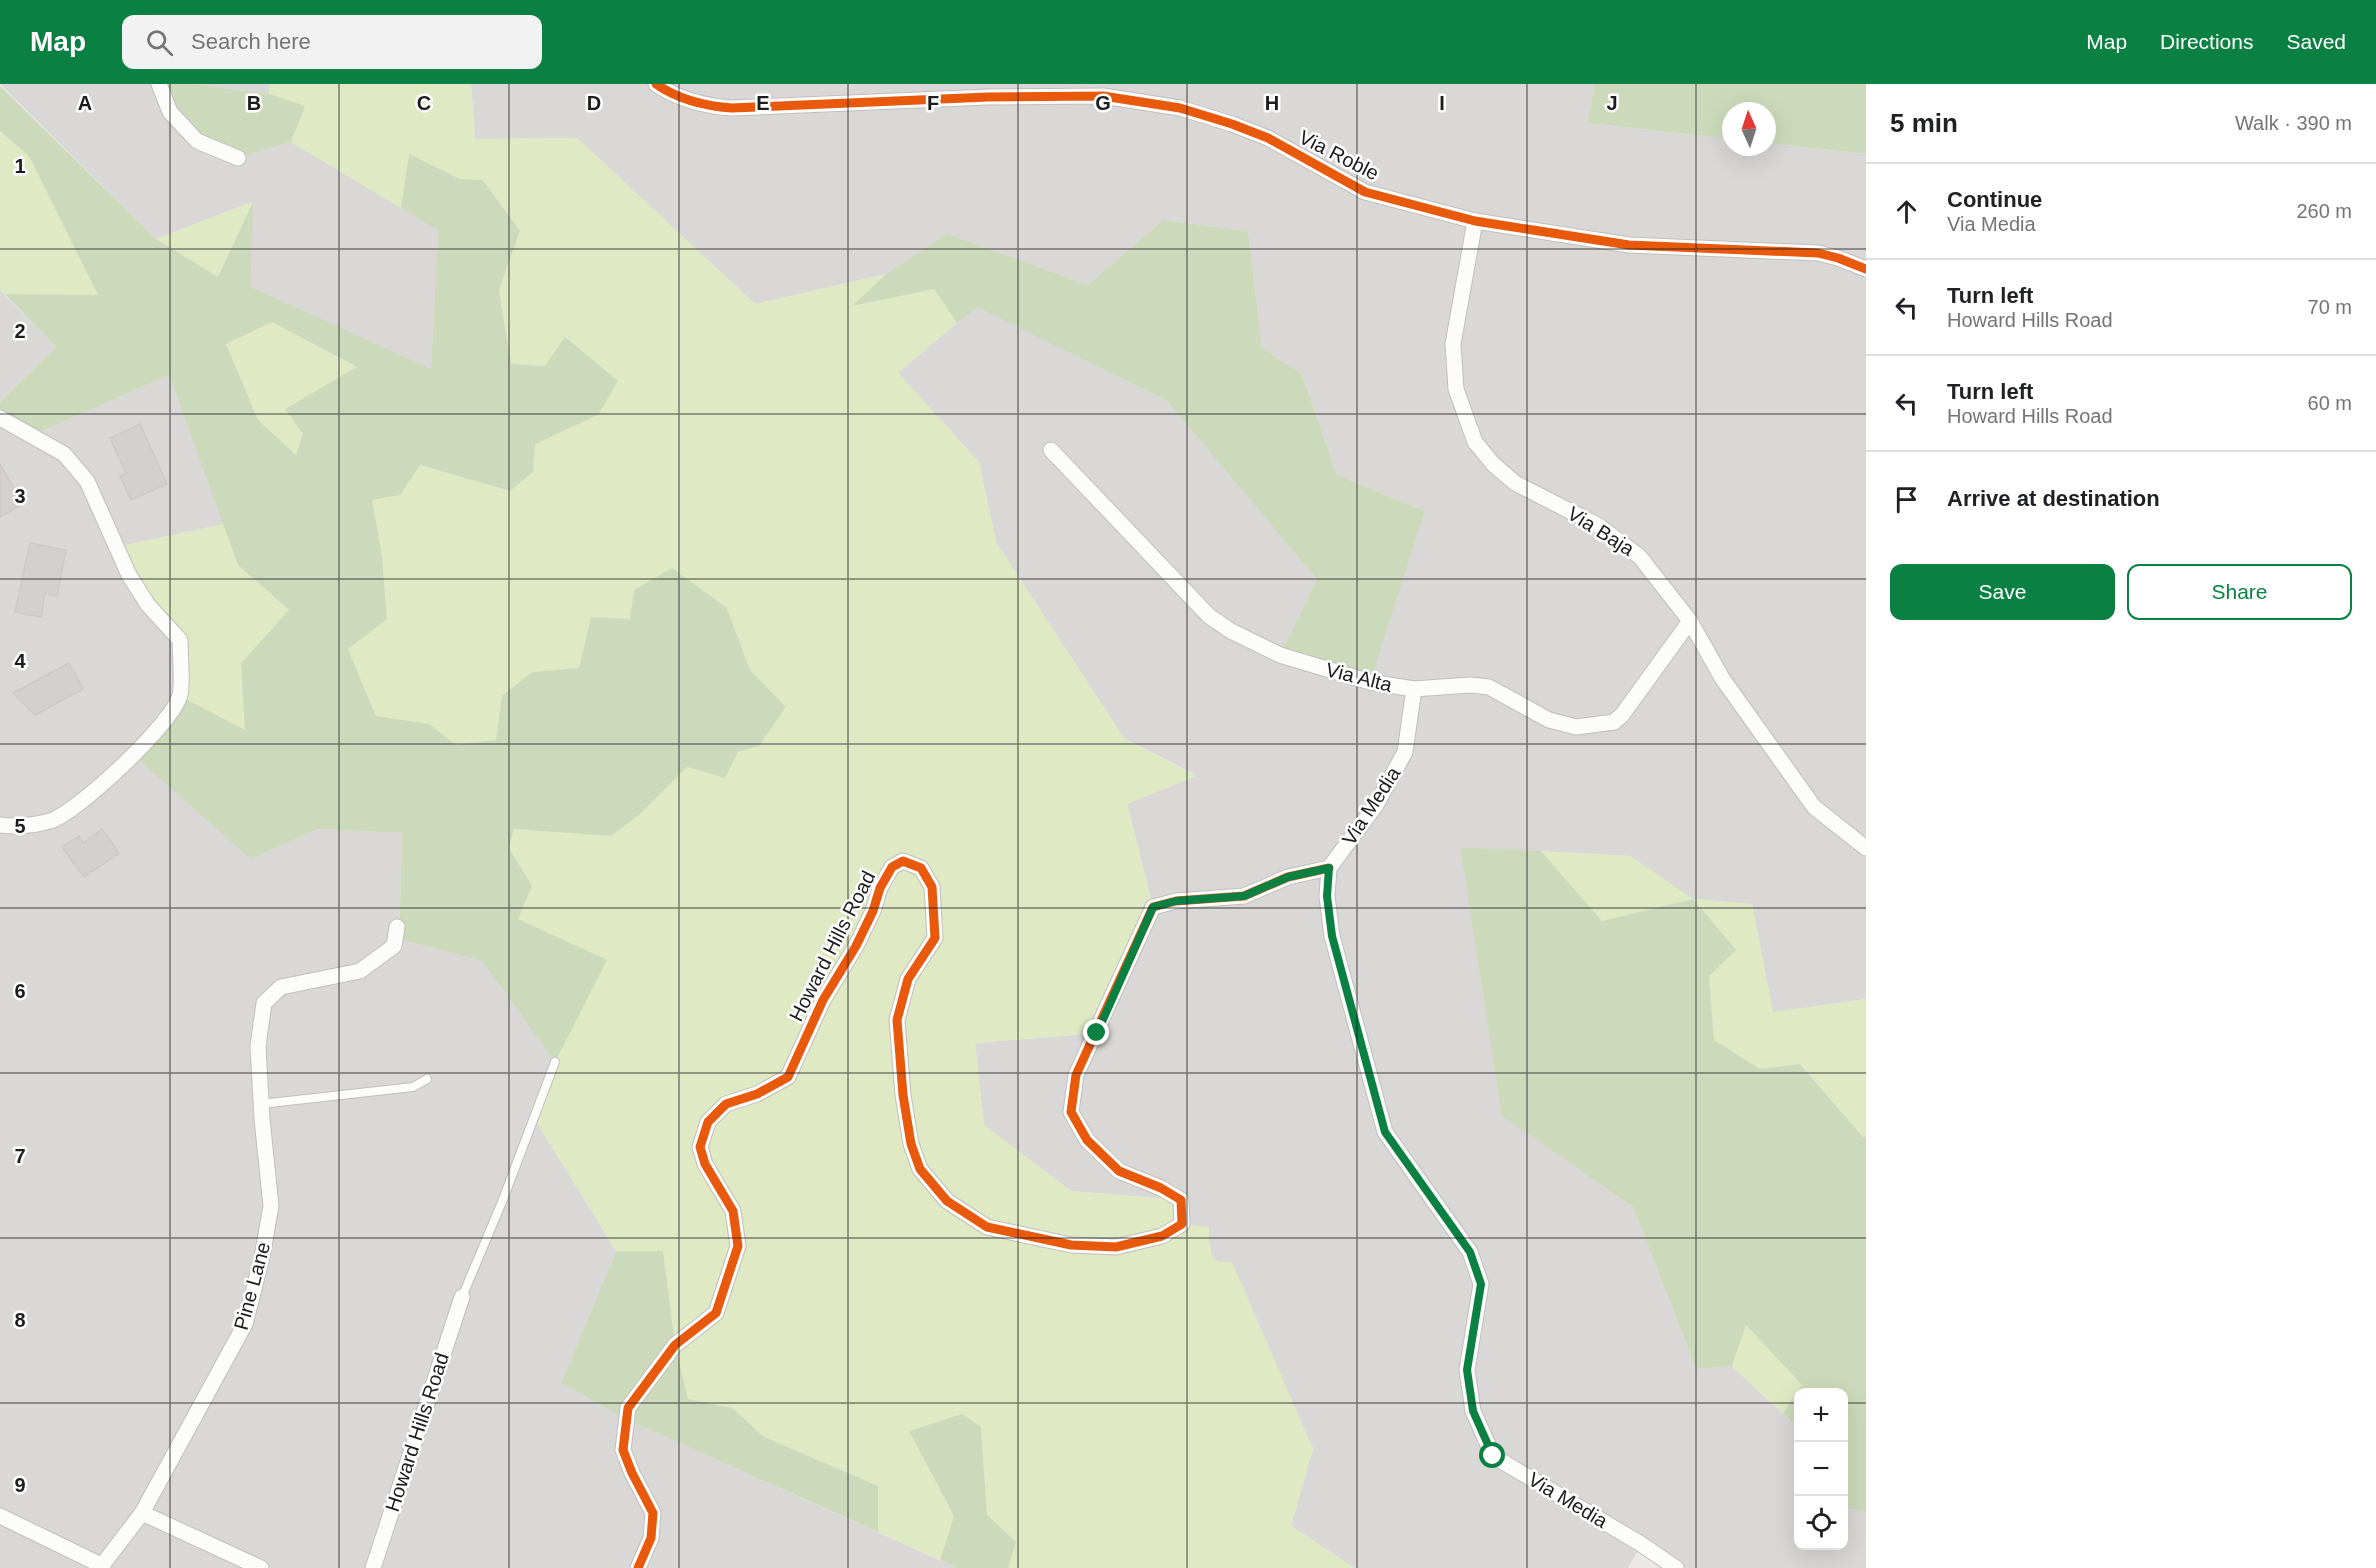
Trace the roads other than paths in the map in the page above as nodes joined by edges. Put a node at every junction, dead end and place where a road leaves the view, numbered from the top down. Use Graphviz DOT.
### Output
graph roads {
  1 [pos="159,84"];
  2 [pos="656,84"];
  3 [pos="238,158"];
  4 [pos="1475,221"];
  5 [pos="1866,269"];
  6 [pos="0,418"];
  7 [pos="1051,450"];
  8 [pos="1690,621"];
  9 [pos="1414,689"];
  10 [pos="0,825"];
  11 [pos="1866,848"];
  12 [pos="1329,868"];
  13 [pos="397,927"];
  14 [pos="555,1062"];
  15 [pos="427,1079"];
  16 [pos="261,1104"];
  17 [pos="462,1297"];
  18 [pos="142,1513"];
  19 [pos="0,1516"];
  20 [pos="102,1567"];
  21 [pos="261,1568"];
  22 [pos="373,1568"];
  23 [pos="638,1568"];
  24 [pos="1676,1568"];
  1 -- 3 [label="street"];
  2 -- 4 [label="street, Via Roble"];
  4 -- 5 [label="street, Via Roble"];
  4 -- 8 [label="street, Via Baja"];
  6 -- 10 [label="street"];
  7 -- 9 [label="street, Via Alta"];
  8 -- 9 [label="street, Via Alta"];
  8 -- 11 [label="street, Via Baja"];
  9 -- 12 [label="street, Via Media"];
  12 -- 23 [label="street, Howard Hills Road"];
  12 -- 24 [label="street, Via Media"];
  13 -- 16 [label="street, Pine Lane"];
  14 -- 17 [label="lane"];
  15 -- 16 [label="lane"];
  16 -- 18 [label="street, Pine Lane"];
  17 -- 22 [label="street, Howard Hills Road"];
  18 -- 20 [label="street, Pine Lane"];
  18 -- 21 [label="street"];
  19 -- 20 [label="street"];
}
